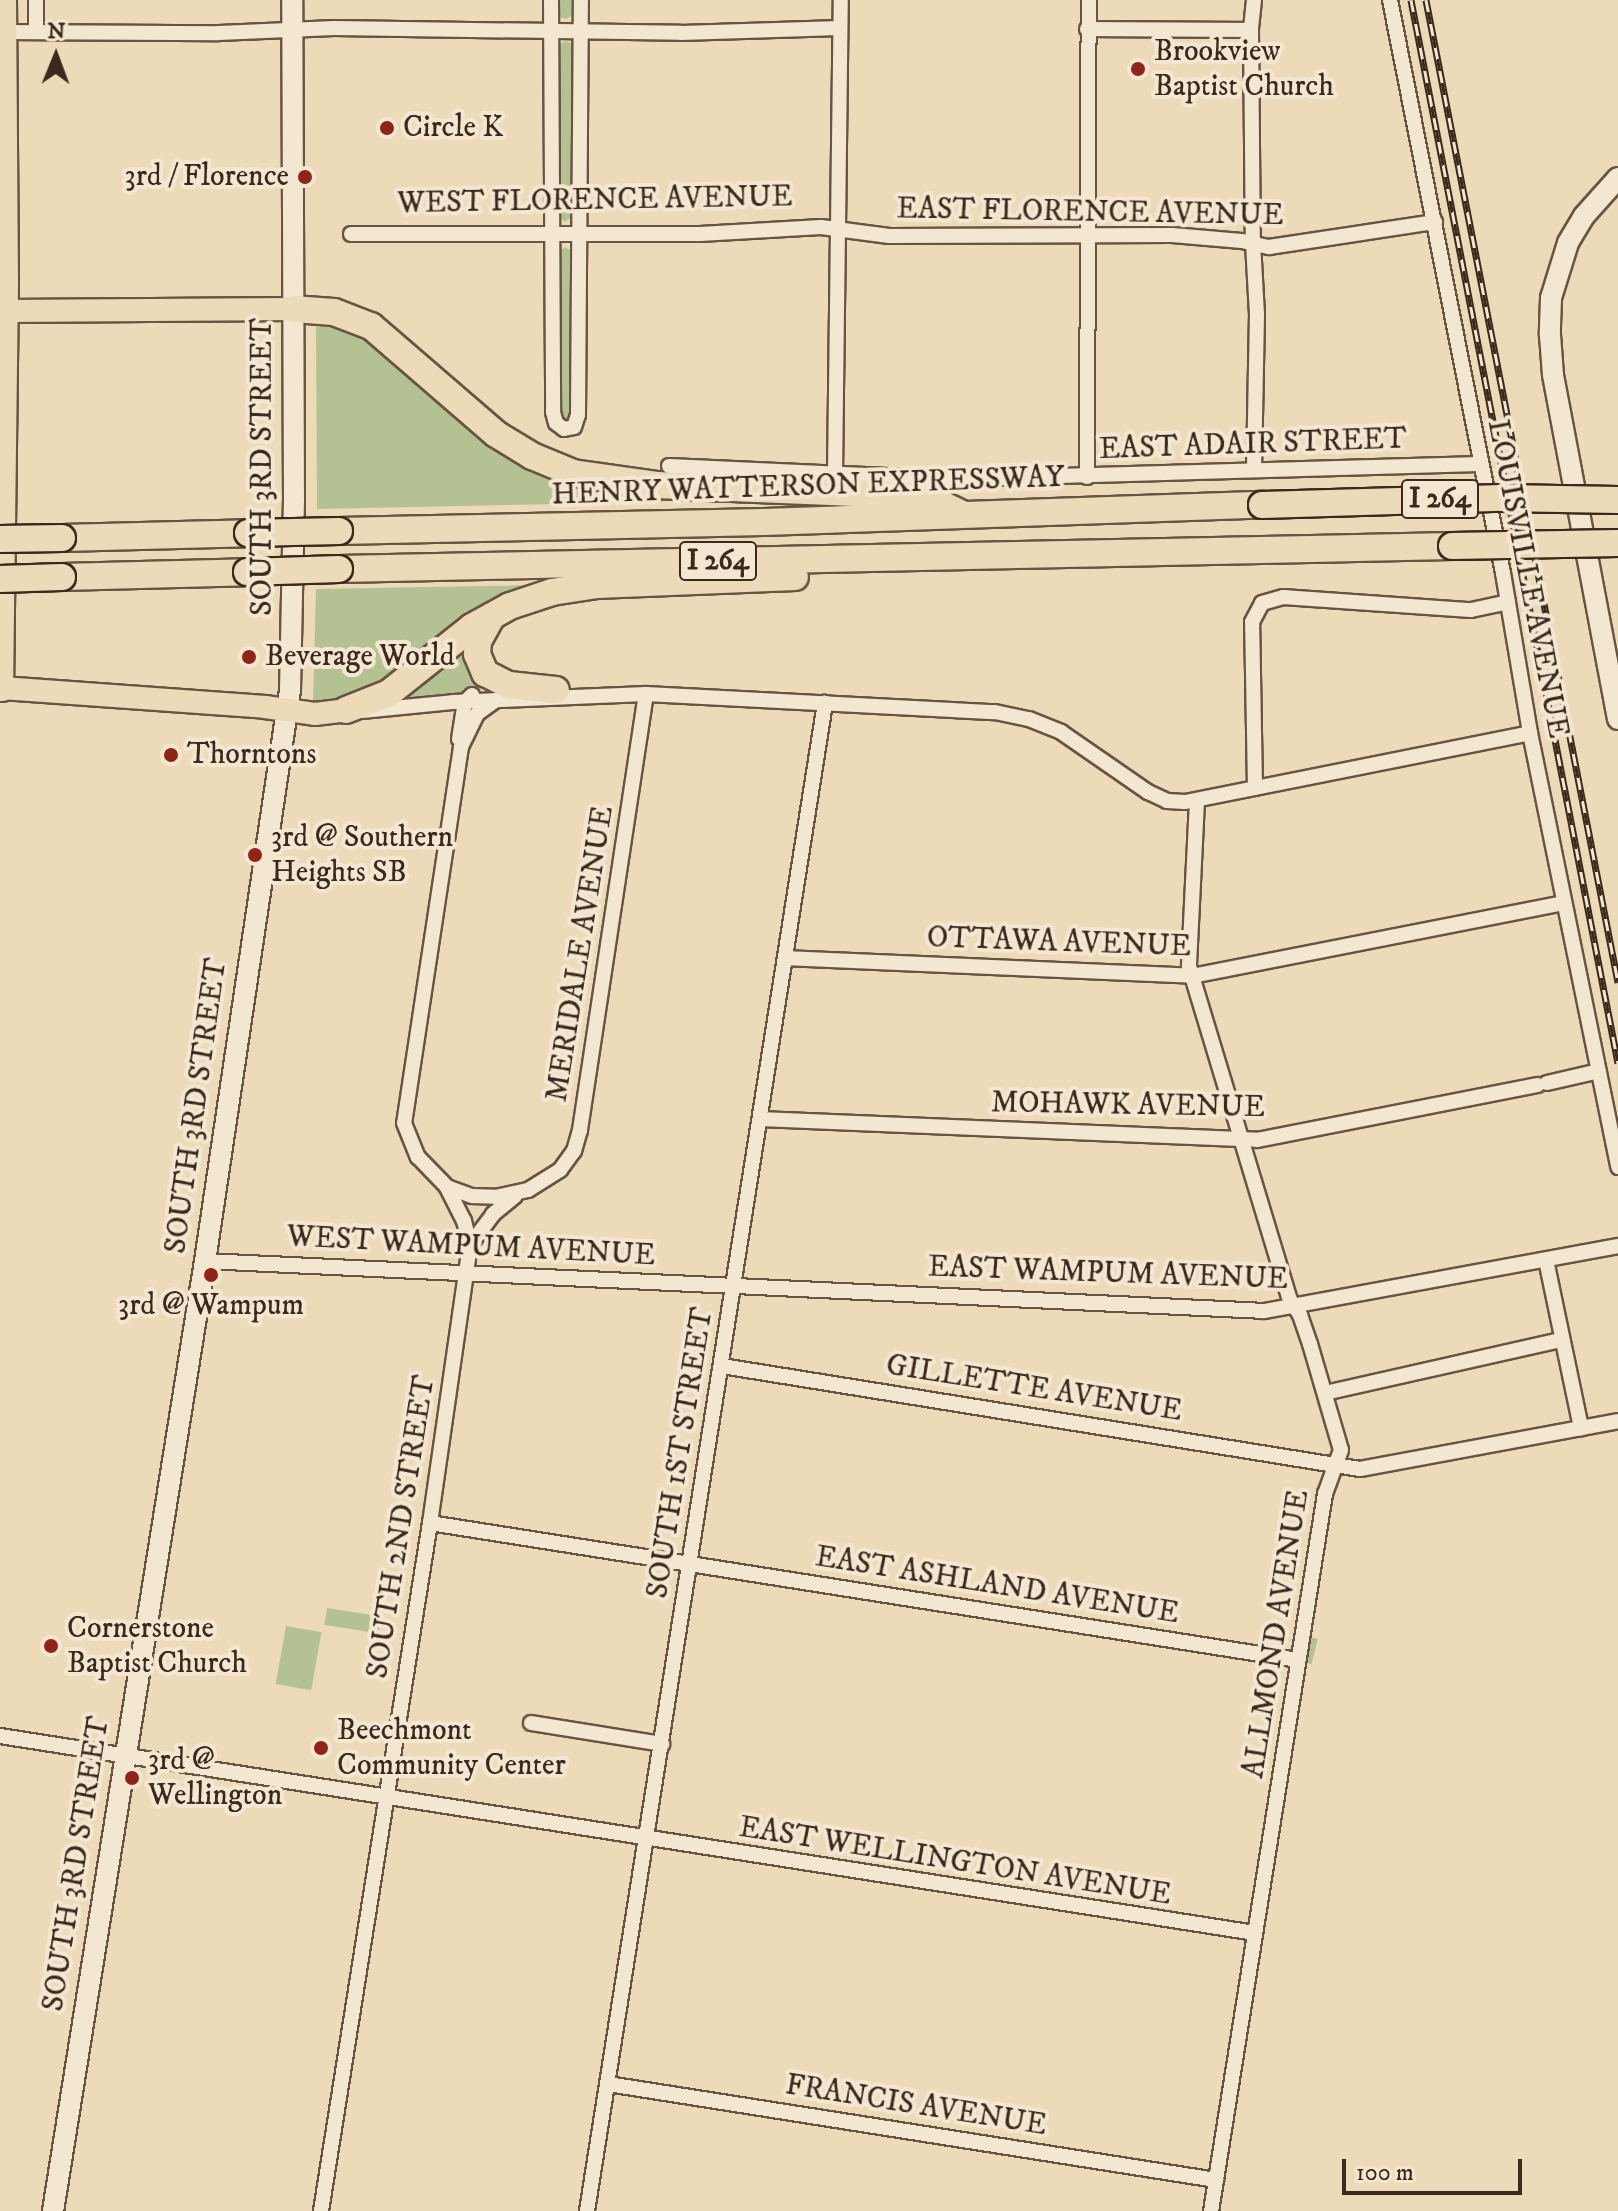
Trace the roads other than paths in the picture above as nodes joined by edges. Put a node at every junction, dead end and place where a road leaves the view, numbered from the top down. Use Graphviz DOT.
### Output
graph roads {
  1 [pos="5,0"];
  2 [pos="36,0"];
  3 [pos="292,0"];
  4 [pos="551,0"];
  5 [pos="581,0"];
  6 [pos="841,0"];
  7 [pos="1089,0"];
  8 [pos="1254,0"];
  9 [pos="1390,0"];
  10 [pos="840,28"];
  11 [pos="1087,29"];
  12 [pos="551,30"];
  13 [pos="1251,30"];
  14 [pos="292,31"];
  15 [pos="581,31"];
  16 [pos="2,32"];
  17 [pos="36,32"];
  18 [pos="1618,178"];
  19 [pos="1435,222"];
  20 [pos="839,230"];
  21 [pos="1087,233"];
  22 [pos="351,234"];
  23 [pos="579,234"];
  24 [pos="552,235"];
  25 [pos="1253,243"];
  26 [pos="293,309"];
  27 [pos="2,311"];
  28 [pos="1480,464"];
  29 [pos="669,466"];
  30 [pos="1254,470"];
  31 [pos="835,473"];
  32 [pos="1087,477"];
  33 [pos="1618,482"];
  34 [pos="1502,498"];
  35 [pos="1618,500"];
  36 [pos="965,516"];
  37 [pos="0,539"];
  38 [pos="1618,543"];
  39 [pos="1098,554"];
  40 [pos="0,579"];
  41 [pos="1508,602"];
  42 [pos="493,615"];
  43 [pos="556,690"];
  44 [pos="1,691"];
  45 [pos="646,694"];
  46 [pos="496,700"];
  47 [pos="465,702"];
  48 [pos="825,703"];
  49 [pos="346,710"];
  50 [pos="288,711"];
  51 [pos="1618,719"];
  52 [pos="1530,733"];
  53 [pos="461,747"];
  54 [pos="1255,788"];
  55 [pos="1197,801"];
  56 [pos="1564,903"];
  57 [pos="785,958"];
  58 [pos="1192,976"];
  59 [pos="1599,1071"];
  60 [pos="761,1119"];
  61 [pos="1241,1140"];
  62 [pos="1618,1167"];
  63 [pos="447,1187"];
  64 [pos="519,1193"];
  65 [pos="481,1197"];
  66 [pos="470,1245"];
  67 [pos="1618,1246"];
  68 [pos="1546,1260"];
  69 [pos="205,1261"];
  70 [pos="467,1272"];
  71 [pos="735,1286"];
  72 [pos="1295,1307"];
  73 [pos="1561,1340"];
  74 [pos="722,1366"];
  75 [pos="1325,1393"];
  76 [pos="1618,1421"];
  77 [pos="1581,1428"];
  78 [pos="1338,1465"];
  79 [pos="430,1523"];
  80 [pos="688,1563"];
  81 [pos="1298,1660"];
  82 [pos="531,1723"];
  83 [pos="0,1736"];
  84 [pos="662,1744"];
  85 [pos="125,1757"];
  86 [pos="384,1798"];
  87 [pos="647,1840"];
  88 [pos="1255,1933"];
  89 [pos="608,2084"];
  90 [pos="1216,2180"];
  91 [pos="53,2211"];
  92 [pos="321,2211"];
  93 [pos="587,2211"];
  94 [pos="1211,2211"];
  1 -- 16 [label="main road"];
  2 -- 17 [label="street"];
  3 -- 14 [label="main road, SOUTH 3RD STREET"];
  4 -- 12 [label="street"];
  5 -- 15 [label="street"];
  6 -- 10 [label="street"];
  7 -- 11 [label="street"];
  8 -- 13 [label="street"];
  9 -- 19 [label="street, LOUISVILLE AVENUE"];
  10 -- 15 [label="street"];
  10 -- 20 [label="street"];
  11 -- 13 [label="street"];
  11 -- 21 [label="street"];
  12 -- 14 [label="street"];
  12 -- 15 [label="street"];
  12 -- 24 [label="street"];
  13 -- 25 [label="street"];
  14 -- 17 [label="street"];
  14 -- 26 [label="main road, SOUTH 3RD STREET"];
  15 -- 23 [label="street"];
  16 -- 17 [label="street"];
  16 -- 27 [label="main road"];
  18 -- 51 [label="main road"];
  19 -- 25 [label="street, EAST FLORENCE AVENUE"];
  19 -- 28 [label="street, LOUISVILLE AVENUE"];
  20 -- 21 [label="street, EAST FLORENCE AVENUE"];
  20 -- 23 [label="street, WEST FLORENCE AVENUE"];
  20 -- 31 [label="street"];
  21 -- 25 [label="street, EAST FLORENCE AVENUE"];
  21 -- 32 [label="street"];
  22 -- 24 [label="street, WEST FLORENCE AVENUE"];
  23 -- 24 [label="street, WEST FLORENCE AVENUE"];
  23 -- 24 [label="street"];
  25 -- 30 [label="street"];
  26 -- 27 [label="main road"];
  26 -- 36 [label="highway"];
  26 -- 50 [label="main road, SOUTH 3RD STREET"];
  27 -- 44 [label="main road"];
  28 -- 30 [label="street, EAST ADAIR STREET"];
  28 -- 41 [label="street, LOUISVILLE AVENUE"];
  29 -- 31 [label="street, EAST ADAIR STREET"];
  30 -- 32 [label="street, EAST ADAIR STREET"];
  31 -- 32 [label="street, EAST ADAIR STREET"];
  33 -- 34 [label="highway"];
  34 -- 35 [label="highway, HENRY WATTERSON EXPRESSWAY / I 264, bridge"];
  34 -- 36 [label="highway, HENRY WATTERSON EXPRESSWAY / I 264, bridge"];
  36 -- 37 [label="highway, HENRY WATTERSON EXPRESSWAY / I 264, bridge"];
  38 -- 39 [label="highway, I 264, bridge"];
  39 -- 40 [label="highway, I 264, bridge"];
  39 -- 42 [label="highway"];
  41 -- 52 [label="street, LOUISVILLE AVENUE"];
  41 -- 54 [label="street"];
  42 -- 43 [label="highway"];
  42 -- 49 [label="highway"];
  43 -- 45 [label="street"];
  43 -- 47 [label="street"];
  44 -- 50 [label="main road"];
  45 -- 46 [label="street"];
  45 -- 48 [label="street"];
  45 -- 64 [label="street, MERIDALE AVENUE"];
  46 -- 47 [label="street"];
  46 -- 53 [label="street, SOUTH 2ND STREET"];
  47 -- 49 [label="street"];
  47 -- 53 [label="street, SOUTH 2ND STREET"];
  48 -- 55 [label="street"];
  48 -- 57 [label="street, SOUTH 1ST STREET"];
  49 -- 50 [label="main road"];
  50 -- 69 [label="main road, SOUTH 3RD STREET"];
  52 -- 54 [label="street"];
  52 -- 56 [label="street, LOUISVILLE AVENUE"];
  53 -- 63 [label="street, SOUTH 2ND STREET"];
  54 -- 55 [label="street"];
  55 -- 58 [label="street, ALLMOND AVENUE"];
  56 -- 58 [label="street, OTTAWA AVENUE"];
  56 -- 59 [label="street, LOUISVILLE AVENUE"];
  57 -- 58 [label="street, OTTAWA AVENUE"];
  57 -- 60 [label="street, SOUTH 1ST STREET"];
  58 -- 61 [label="street, ALLMOND AVENUE"];
  59 -- 61 [label="street, MOHAWK AVENUE"];
  59 -- 62 [label="street, LOUISVILLE AVENUE"];
  60 -- 61 [label="street, MOHAWK AVENUE"];
  60 -- 71 [label="street, SOUTH 1ST STREET"];
  61 -- 72 [label="street, ALLMOND AVENUE"];
  63 -- 65 [label="street, SOUTH 2ND STREET"];
  63 -- 66 [label="street, SOUTH 2ND STREET"];
  64 -- 65 [label="street, MERIDALE AVENUE"];
  64 -- 66 [label="street, MERIDALE AVENUE"];
  66 -- 70 [label="street, SOUTH 2ND STREET"];
  67 -- 68 [label="street, EAST WAMPUM AVENUE"];
  68 -- 72 [label="street, EAST WAMPUM AVENUE"];
  68 -- 73 [label="street"];
  69 -- 70 [label="street, WEST WAMPUM AVENUE"];
  69 -- 85 [label="main road, SOUTH 3RD STREET"];
  70 -- 71 [label="street, WEST WAMPUM AVENUE"];
  70 -- 79 [label="street, SOUTH 2ND STREET"];
  71 -- 72 [label="street, EAST WAMPUM AVENUE"];
  71 -- 74 [label="street, SOUTH 1ST STREET"];
  72 -- 75 [label="street, ALLMOND AVENUE"];
  73 -- 75 [label="street"];
  73 -- 77 [label="street"];
  74 -- 78 [label="street, GILLETTE AVENUE"];
  74 -- 80 [label="street, SOUTH 1ST STREET"];
  75 -- 78 [label="street, ALLMOND AVENUE"];
  76 -- 77 [label="street, GILLETTE AVENUE"];
  77 -- 78 [label="street, GILLETTE AVENUE"];
  78 -- 81 [label="street, ALLMOND AVENUE"];
  79 -- 80 [label="street, EAST ASHLAND AVENUE"];
  79 -- 86 [label="street, SOUTH 2ND STREET"];
  80 -- 81 [label="street, EAST ASHLAND AVENUE"];
  80 -- 84 [label="street, SOUTH 1ST STREET"];
  81 -- 88 [label="street, ALLMOND AVENUE"];
  82 -- 84 [label="street"];
  83 -- 85 [label="street, EAST WELLINGTON AVENUE"];
  84 -- 87 [label="street, SOUTH 1ST STREET"];
  85 -- 86 [label="street, EAST WELLINGTON AVENUE"];
  85 -- 91 [label="main road, SOUTH 3RD STREET"];
  86 -- 87 [label="street, EAST WELLINGTON AVENUE"];
  86 -- 92 [label="street, SOUTH 2ND STREET"];
  87 -- 88 [label="street, EAST WELLINGTON AVENUE"];
  87 -- 89 [label="street, SOUTH 1ST STREET"];
  88 -- 90 [label="street, ALLMOND AVENUE"];
  89 -- 90 [label="street, FRANCIS AVENUE"];
  89 -- 93 [label="street, SOUTH 1ST STREET"];
  90 -- 94 [label="street, ALLMOND AVENUE"];
}
